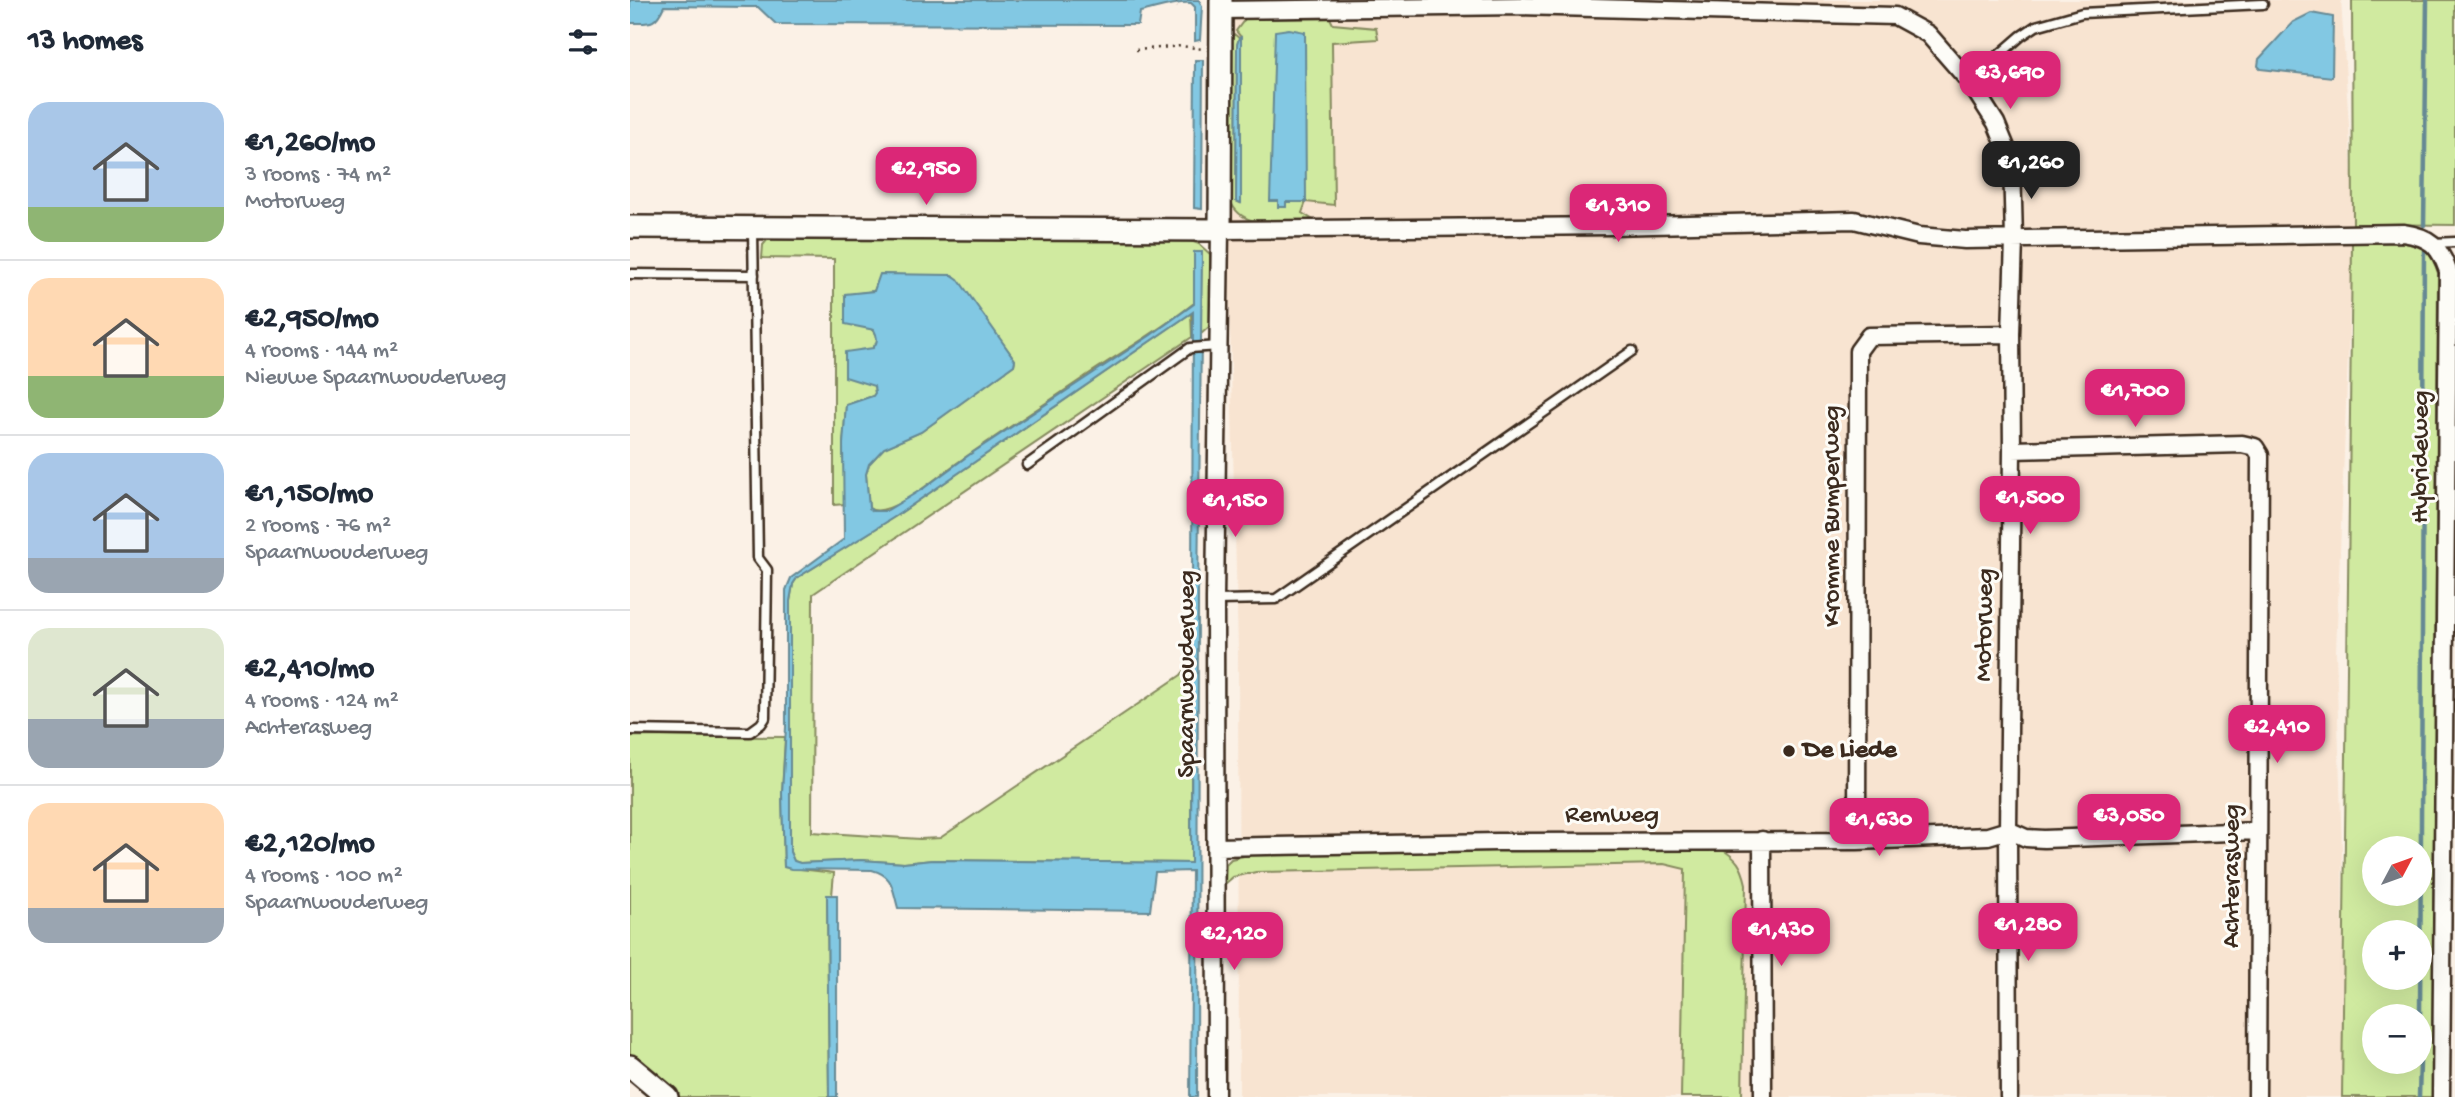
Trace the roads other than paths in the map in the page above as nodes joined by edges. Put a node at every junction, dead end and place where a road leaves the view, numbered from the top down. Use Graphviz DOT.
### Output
graph roads {
  1 [pos="2263,4"];
  2 [pos="1221,5"];
  3 [pos="1969,81"];
  4 [pos="630,227"];
  5 [pos="753,227"];
  6 [pos="1220,230"];
  7 [pos="2014,240"];
  8 [pos="2455,242"];
  9 [pos="2433,243"];
  10 [pos="630,274"];
  11 [pos="754,275"];
  12 [pos="2011,334"];
  13 [pos="1212,346"];
  14 [pos="1632,351"];
  15 [pos="2012,450"];
  16 [pos="1027,465"];
  17 [pos="1215,600"];
  18 [pos="630,730"];
  19 [pos="2008,830"];
  20 [pos="2258,831"];
  21 [pos="1762,840"];
  22 [pos="1857,841"];
  23 [pos="1216,847"];
  24 [pos="630,1066"];
  25 [pos="667,1097"];
  26 [pos="1216,1097"];
  27 [pos="1763,1097"];
  28 [pos="2010,1097"];
  29 [pos="2257,1097"];
  30 [pos="2441,1097"];
  1 -- 3 [label="lane"];
  2 -- 3 [label="street, Motorweg"];
  2 -- 6 [label="street, Spaarnwouderweg"];
  3 -- 7 [label="street, Motorweg"];
  4 -- 5 [label="street"];
  5 -- 6 [label="street"];
  5 -- 11 [label="lane"];
  6 -- 7 [label="street"];
  6 -- 13 [label="street, Spaarnwouderweg"];
  7 -- 9 [label="street"];
  7 -- 12 [label="street, Motorweg"];
  8 -- 9 [label="lane"];
  9 -- 30 [label="street, Hybrideweg"];
  10 -- 11 [label="lane"];
  11 -- 18 [label="lane"];
  12 -- 15 [label="street, Motorweg"];
  12 -- 22 [label="street, Kromme Bumperweg"];
  13 -- 16 [label="lane"];
  13 -- 17 [label="street, Spaarnwouderweg"];
  14 -- 17 [label="lane"];
  15 -- 19 [label="street, Motorweg"];
  15 -- 20 [label="street, Achterasweg"];
  17 -- 23 [label="street, Spaarnwouderweg"];
  19 -- 20 [label="street"];
  19 -- 22 [label="street, Remweg"];
  19 -- 28 [label="street, Motorweg"];
  20 -- 29 [label="street, Achterasweg"];
  21 -- 22 [label="street, Remweg"];
  21 -- 23 [label="street, Remweg"];
  21 -- 27 [label="street"];
  23 -- 26 [label="street, Spaarnwouderweg"];
  24 -- 25 [label="street"];
}
